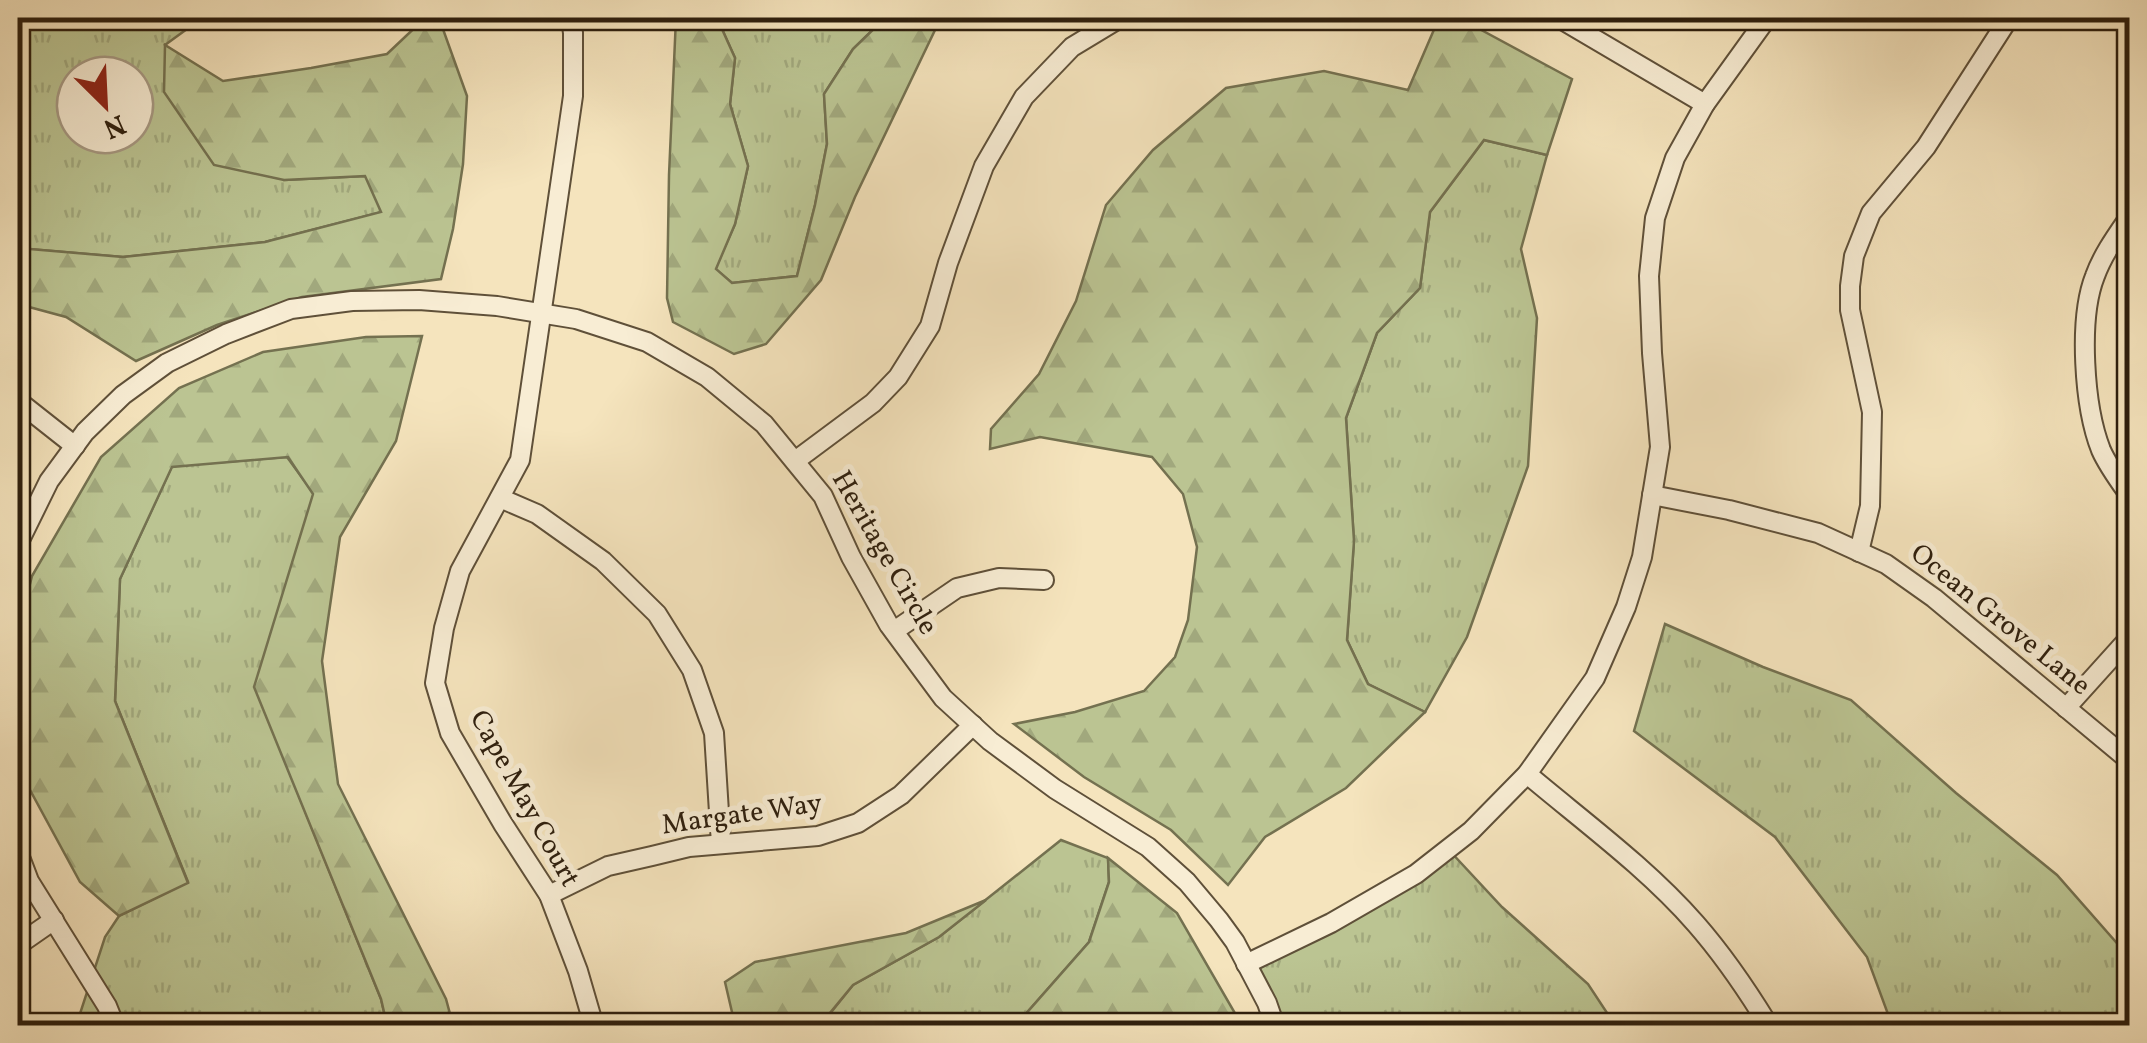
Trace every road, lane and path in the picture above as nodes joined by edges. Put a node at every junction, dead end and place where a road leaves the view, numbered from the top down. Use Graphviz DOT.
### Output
graph roads {
  1 [pos="570,18"];
  2 [pos="1120,18"];
  3 [pos="1558,18"];
  4 [pos="1767,18"];
  5 [pos="2009,18"];
  6 [pos="1705,104"];
  7 [pos="2130,216"];
  8 [pos="542,313"];
  9 [pos="18,401"];
  10 [pos="75,446"];
  11 [pos="794,462"];
  12 [pos="1652,495"];
  13 [pos="2130,496"];
  14 [pos="500,498"];
  15 [pos="18,544"];
  16 [pos="1859,552"];
  17 [pos="1044,580"];
  18 [pos="894,631"];
  19 [pos="2130,637"];
  20 [pos="2066,708"];
  21 [pos="973,725"];
  22 [pos="2130,761"];
  23 [pos="1527,774"];
  24 [pos="721,844"];
  25 [pos="18,852"];
  26 [pos="549,895"];
  27 [pos="54,920"];
  28 [pos="18,945"];
  29 [pos="1246,964"];
  30 [pos="115,1026"];
  31 [pos="594,1026"];
  32 [pos="1275,1026"];
  33 [pos="1769,1026"];
  1 -- 8 [label="street, Cape May Court"];
  2 -- 11 [label="street"];
  3 -- 6 [label="street"];
  4 -- 6 [label="street"];
  5 -- 16 [label="street"];
  6 -- 12 [label="street"];
  7 -- 13 [label="street"];
  8 -- 10 [label="street, Heritage Circle"];
  8 -- 11 [label="street, Heritage Circle"];
  8 -- 14 [label="street, Cape May Court"];
  9 -- 10 [label="street"];
  10 -- 15 [label="street, Heritage Circle"];
  11 -- 18 [label="street, Heritage Circle"];
  12 -- 16 [label="street, Ocean Grove Lane"];
  12 -- 23 [label="street"];
  14 -- 24 [label="street"];
  14 -- 26 [label="street, Cape May Court"];
  16 -- 20 [label="street, Ocean Grove Lane"];
  17 -- 18 [label="street"];
  18 -- 21 [label="street, Heritage Circle"];
  19 -- 20 [label="street"];
  20 -- 22 [label="street, Ocean Grove Lane"];
  21 -- 24 [label="street, Margate Way"];
  21 -- 29 [label="street, Heritage Circle"];
  23 -- 29 [label="street"];
  23 -- 33 [label="street"];
  24 -- 26 [label="street, Margate Way"];
  25 -- 27 [label="street"];
  26 -- 31 [label="street, Cape May Court"];
  27 -- 28 [label="street"];
  27 -- 30 [label="street"];
  29 -- 32 [label="street, Heritage Circle"];
}
